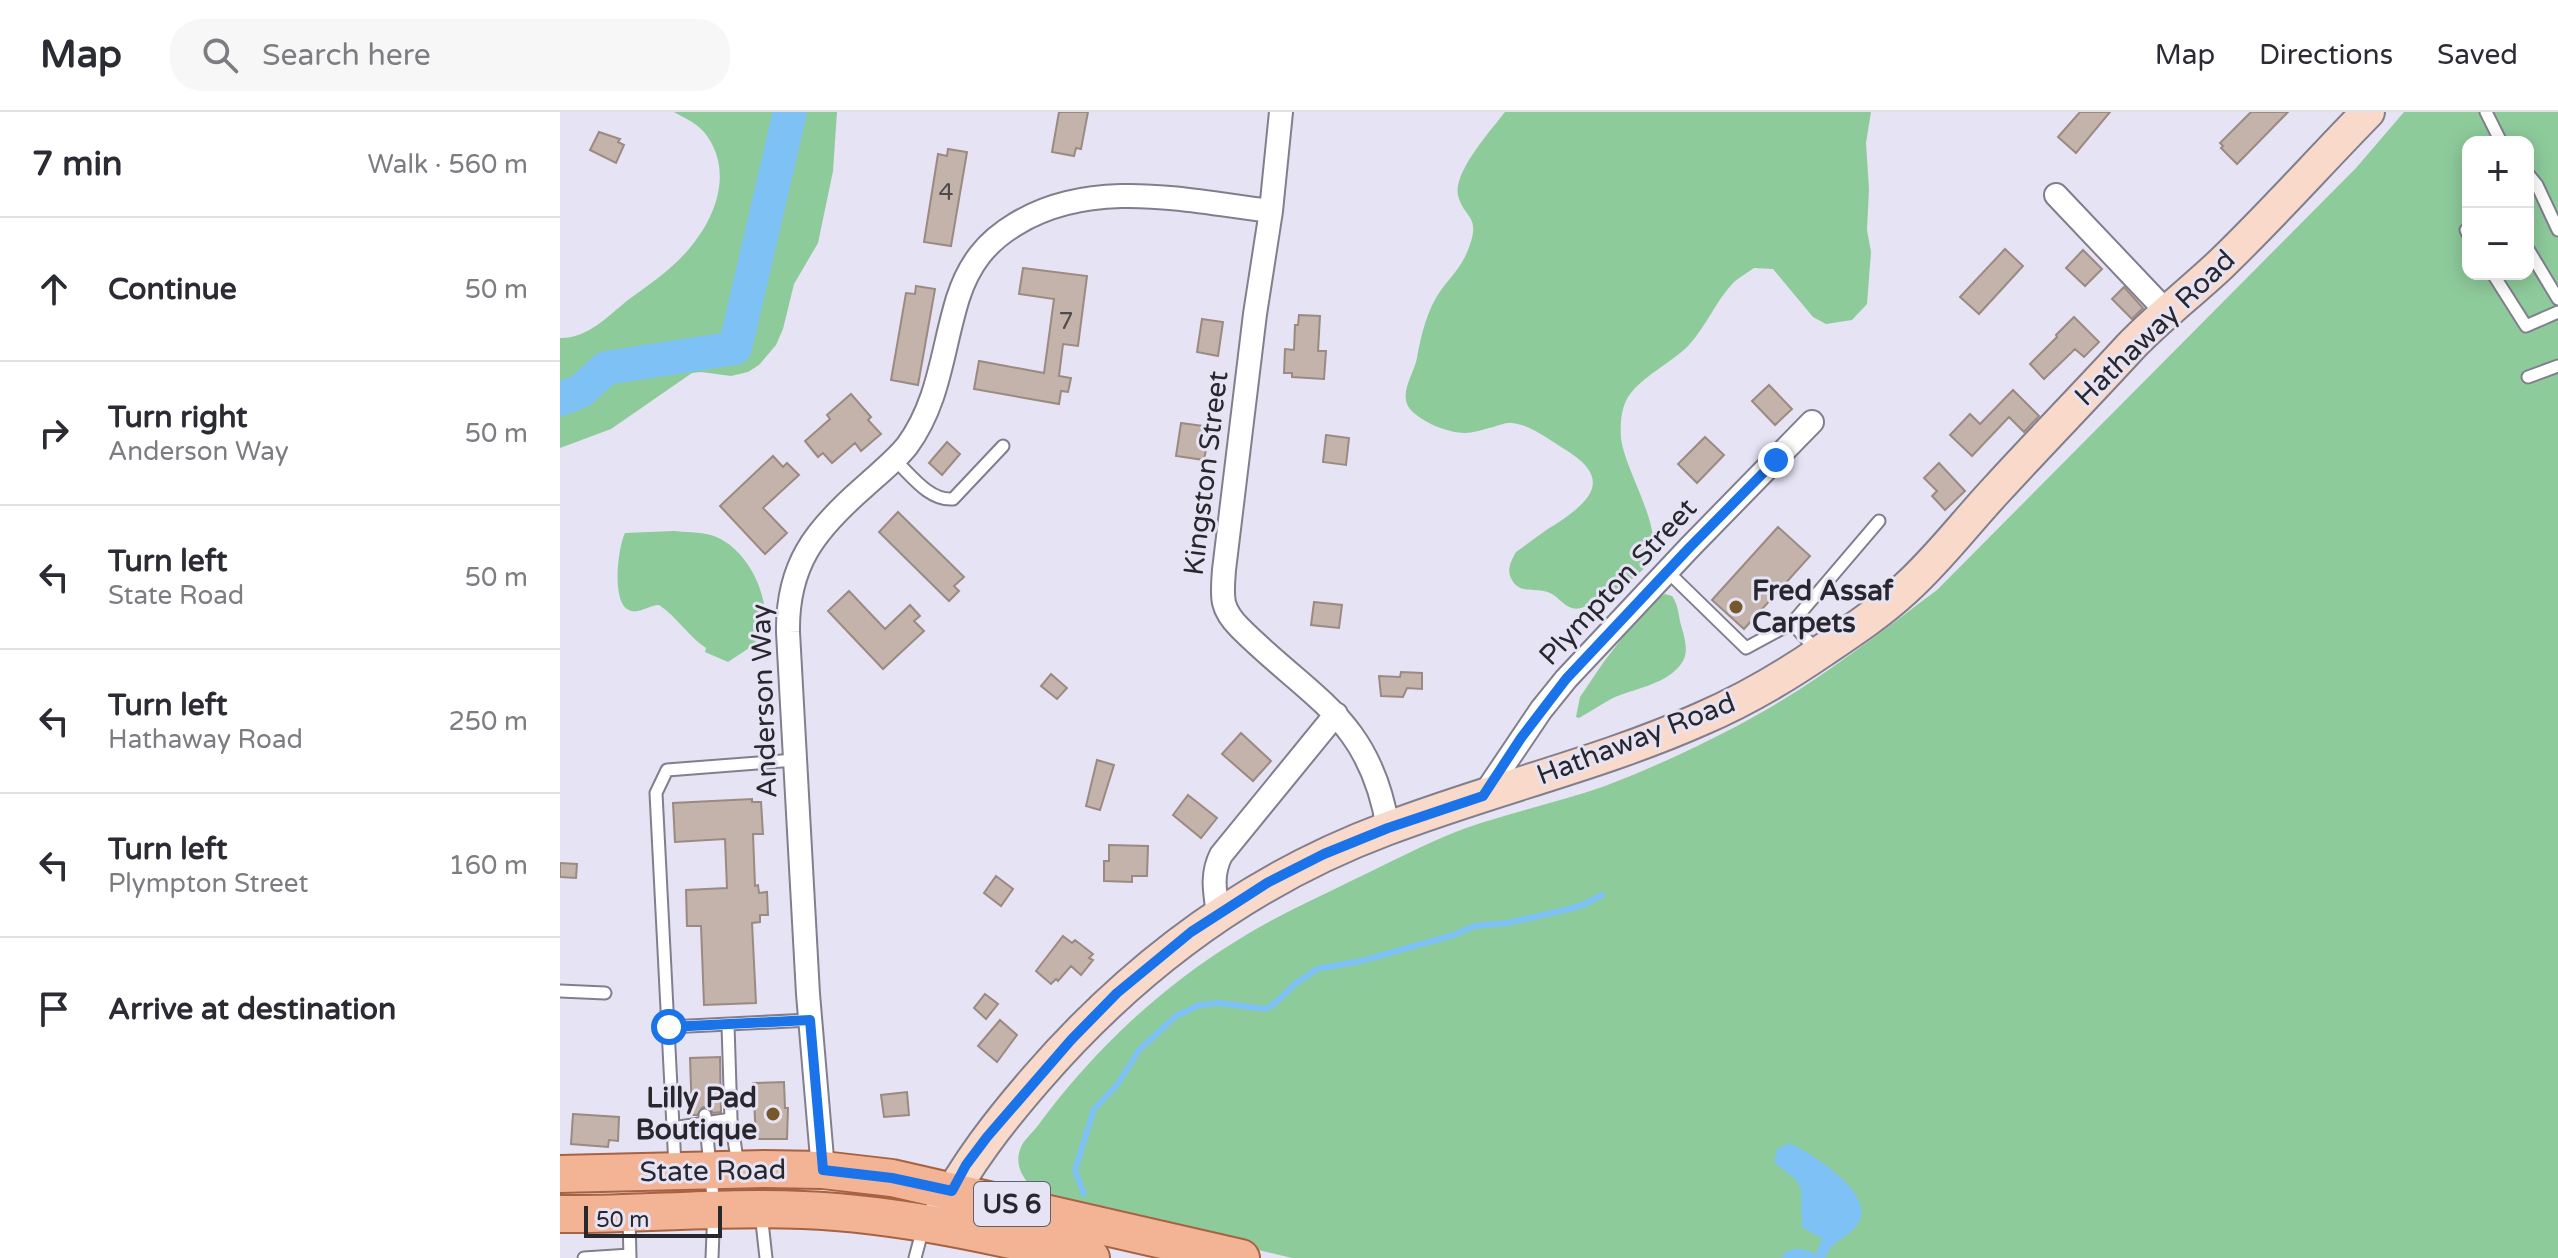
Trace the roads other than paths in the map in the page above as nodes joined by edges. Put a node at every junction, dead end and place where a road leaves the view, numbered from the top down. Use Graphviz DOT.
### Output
graph roads {
  1 [pos="1281,112"];
  2 [pos="2368,112"];
  3 [pos="2486,112"];
  4 [pos="2498,136"];
  5 [pos="2534,181"];
  6 [pos="2056,195"];
  7 [pos="1271,211"];
  8 [pos="2558,230"];
  9 [pos="2534,259"];
  10 [pos="2497,280"];
  11 [pos="2558,299"];
  12 [pos="2166,311"];
  13 [pos="2558,312"];
  14 [pos="2558,366"];
  15 [pos="2528,377"];
  16 [pos="1812,422"];
  17 [pos="1003,446"];
  18 [pos="894,459"];
  19 [pos="1879,521"];
  20 [pos="1667,571"];
  21 [pos="1792,623"];
  22 [pos="1819,653"];
  23 [pos="1336,714"];
  24 [pos="795,760"];
  25 [pos="1483,796"];
  26 [pos="1388,828"];
  27 [pos="1218,914"];
  28 [pos="560,991"];
  29 [pos="605,993"];
  30 [pos="810,1020"];
  31 [pos="728,1025"];
  32 [pos="669,1027"];
  33 [pos="706,1119"];
  34 [pos="731,1119"];
  35 [pos="673,1128"];
  36 [pos="823,1170"];
  37 [pos="708,1171"];
  38 [pos="560,1174"];
  39 [pos="952,1191"];
  40 [pos="714,1208"];
  41 [pos="761,1208"];
  42 [pos="628,1212"];
  43 [pos="560,1214"];
  44 [pos="930,1224"];
  45 [pos="1036,1252"];
  46 [pos="630,1256"];
  47 [pos="584,1258"];
  48 [pos="712,1258"];
  49 [pos="766,1258"];
  50 [pos="915,1258"];
  51 [pos="1091,1258"];
  52 [pos="1241,1258"];
  1 -- 7 [label="street, Kingston Street"];
  2 -- 12 [label="main road, Hathaway Road"];
  3 -- 4 [label="lane"];
  5 -- 8 [label="lane"];
  6 -- 12 [label="street"];
  7 -- 18 [label="street, Anderson Way"];
  7 -- 23 [label="street, Kingston Street"];
  9 -- 11 [label="lane"];
  10 -- 13 [label="lane"];
  12 -- 22 [label="main road, Hathaway Road"];
  14 -- 15 [label="lane"];
  16 -- 20 [label="street, Plympton Street"];
  17 -- 18 [label="lane"];
  18 -- 24 [label="street, Anderson Way"];
  19 -- 21 [label="lane"];
  20 -- 21 [label="lane"];
  20 -- 25 [label="street, Plympton Street"];
  21 -- 22 [label="lane"];
  22 -- 25 [label="main road, Hathaway Road"];
  23 -- 26 [label="street, Kingston Street"];
  23 -- 27 [label="street"];
  24 -- 30 [label="street, Anderson Way"];
  24 -- 32 [label="lane"];
  25 -- 26 [label="main road, Hathaway Road"];
  26 -- 27 [label="main road, Hathaway Road"];
  27 -- 39 [label="main road, Hathaway Road"];
  28 -- 29 [label="lane"];
  30 -- 31 [label="lane"];
  30 -- 36 [label="street, Anderson Way"];
  31 -- 32 [label="lane"];
  31 -- 34 [label="lane"];
  32 -- 35 [label="lane"];
  33 -- 34 [label="lane"];
  33 -- 35 [label="lane"];
  33 -- 37 [label="lane"];
  34 -- 37 [label="lane"];
  35 -- 37 [label="lane"];
  36 -- 37 [label="main road, State Road / US 6"];
  36 -- 39 [label="main road, State Road / US 6"];
  37 -- 38 [label="main road, State Road / US 6"];
  37 -- 40 [label="lane"];
  39 -- 44 [label="main road, Hathaway Road"];
  39 -- 52 [label="main road, State Road / US 6"];
  40 -- 41 [label="main road, State Road / US 6"];
  40 -- 42 [label="main road, State Road / US 6"];
  40 -- 48 [label="lane"];
  41 -- 44 [label="main road, State Road / US 6"];
  41 -- 49 [label="lane"];
  42 -- 43 [label="main road, State Road / US 6"];
  42 -- 46 [label="lane"];
  44 -- 45 [label="main road, State Road / US 6"];
  44 -- 50 [label="lane"];
  45 -- 51 [label="main road, State Road / US 6"];
  46 -- 47 [label="lane"];
}
